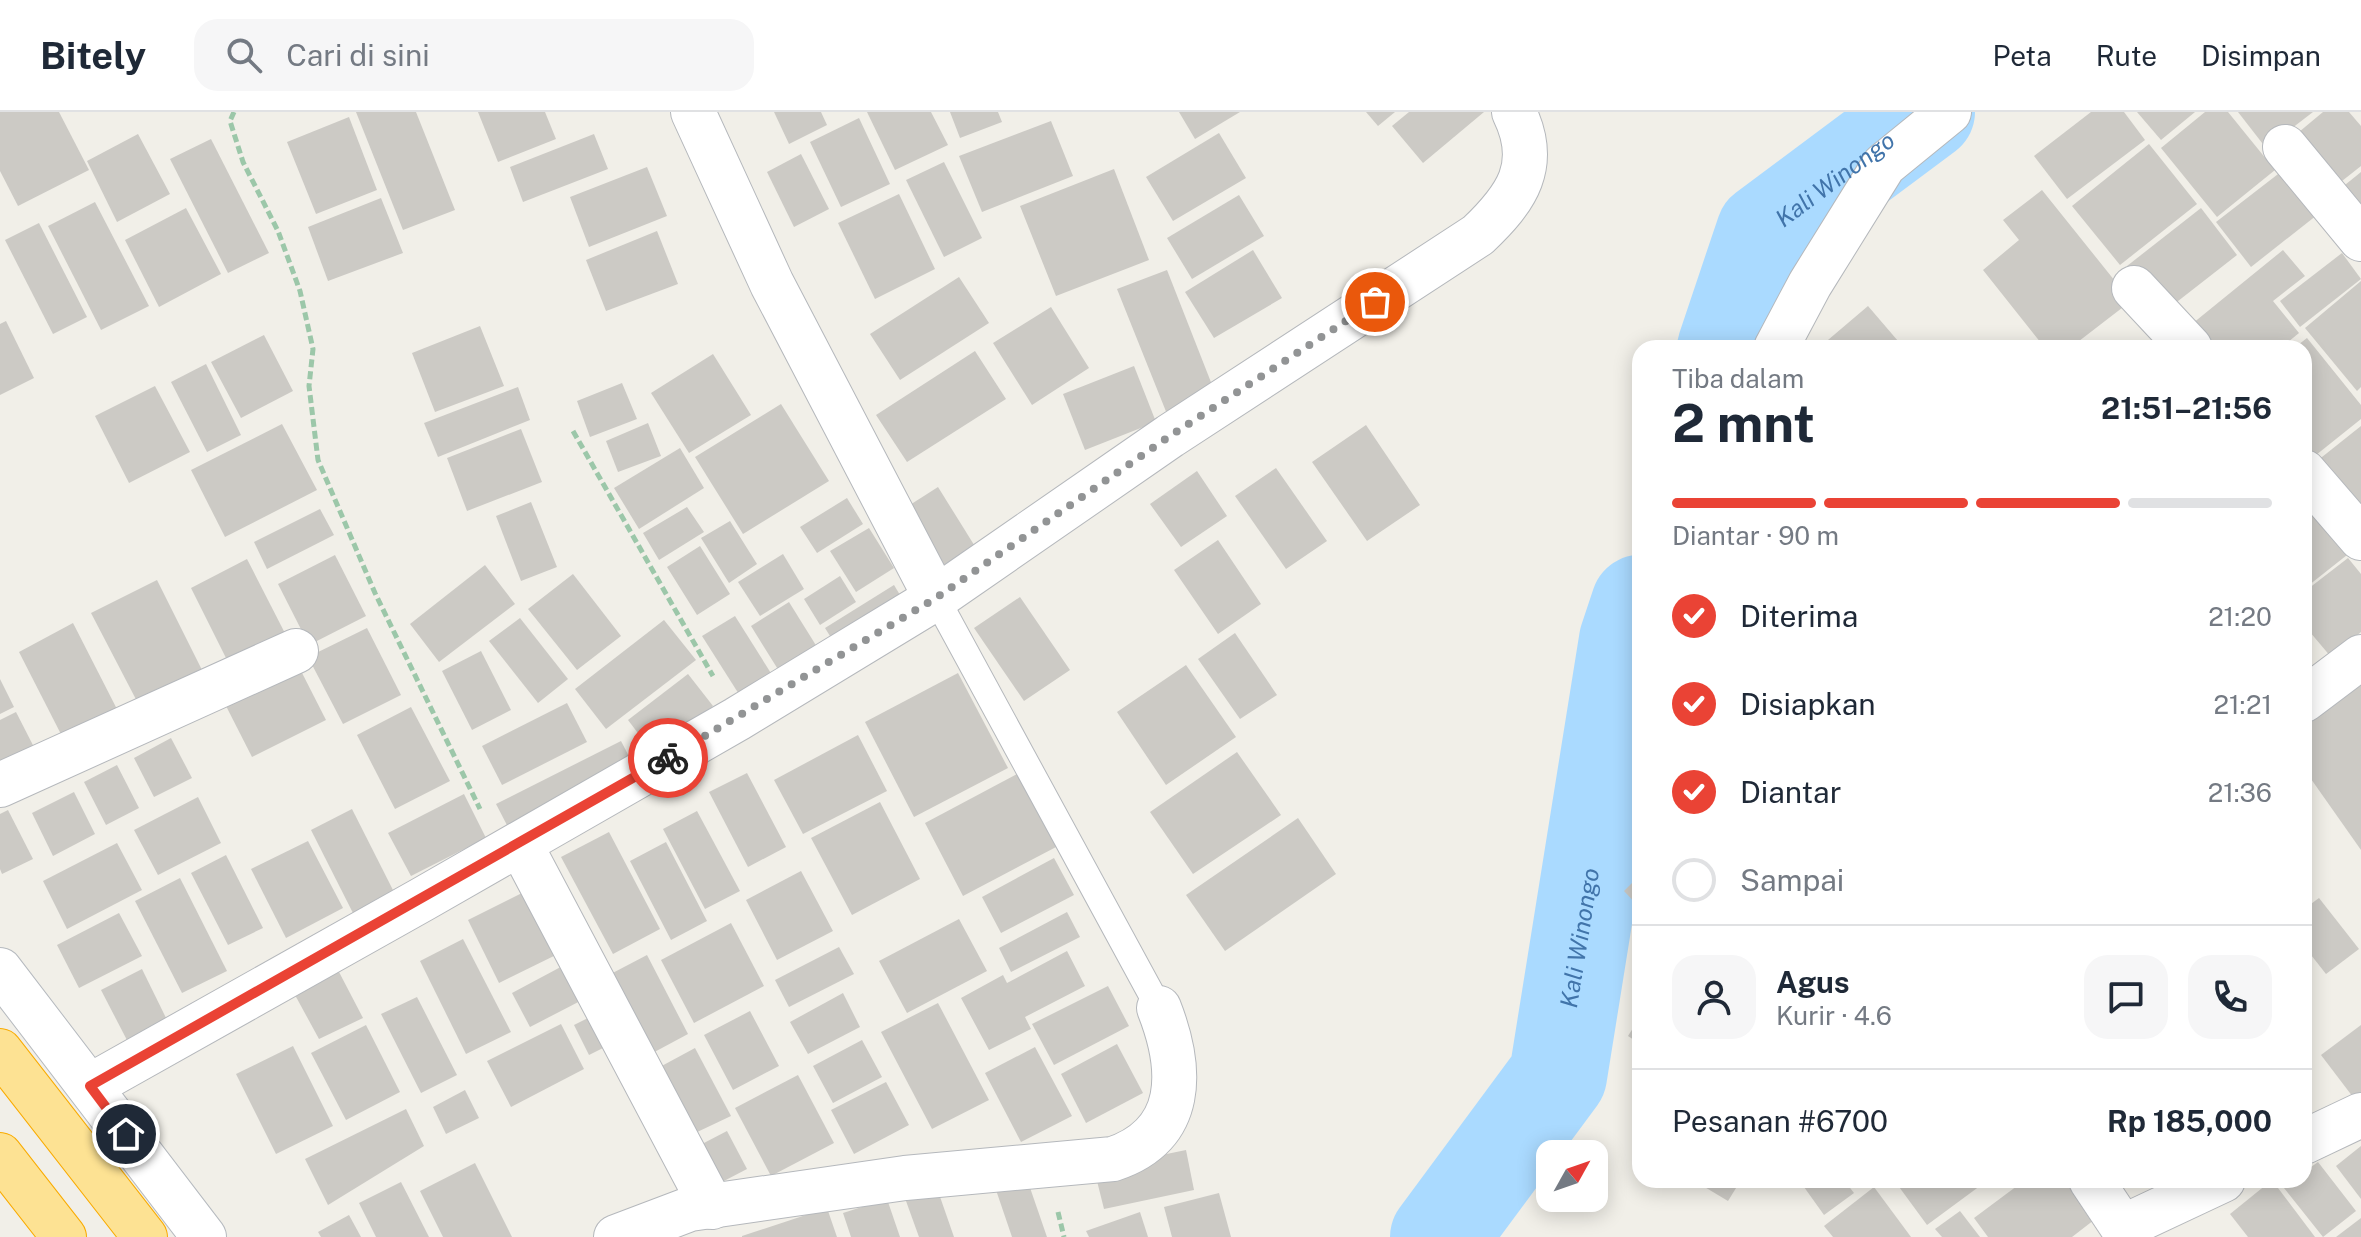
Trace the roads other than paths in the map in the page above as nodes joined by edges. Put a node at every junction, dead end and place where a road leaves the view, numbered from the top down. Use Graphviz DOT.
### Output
graph roads {
  1 [pos="693,112"];
  2 [pos="1514,112"];
  3 [pos="1949,112"];
  4 [pos="2285,147"];
  5 [pos="2361,239"];
  6 [pos="2134,288"];
  7 [pos="1780,340"];
  8 [pos="2183,340"];
  9 [pos="2312,481"];
  10 [pos="2361,538"];
  11 [pos="936,598"];
  12 [pos="296,651"];
  13 [pos="2361,657"];
  14 [pos="2312,694"];
  15 [pos="0,785"];
  16 [pos="511,849"];
  17 [pos="0,970"];
  18 [pos="1159,1008"];
  19 [pos="0,1051"];
  20 [pos="90,1086"];
  21 [pos="2361,1115"];
  22 [pos="2312,1138"];
  23 [pos="0,1155"];
  24 [pos="2096,1188"];
  25 [pos="2208,1188"];
  26 [pos="712,1207"];
  27 [pos="2126,1232"];
  28 [pos="64,1237"];
  29 [pos="145,1237"];
  30 [pos="204,1237"];
  31 [pos="616,1237"];
  1 -- 11 [label="street"];
  2 -- 11 [label="street"];
  3 -- 7 [label="street"];
  4 -- 5 [label="street"];
  6 -- 8 [label="street"];
  9 -- 10 [label="street"];
  11 -- 16 [label="street"];
  11 -- 18 [label="lane"];
  12 -- 15 [label="street"];
  13 -- 14 [label="street"];
  16 -- 20 [label="street"];
  16 -- 26 [label="street"];
  17 -- 20 [label="street"];
  18 -- 26 [label="street"];
  19 -- 29 [label="highway"];
  20 -- 30 [label="street"];
  21 -- 22 [label="street"];
  23 -- 28 [label="highway"];
  24 -- 27 [label="street"];
  25 -- 27 [label="street"];
  26 -- 31 [label="street"];
}
